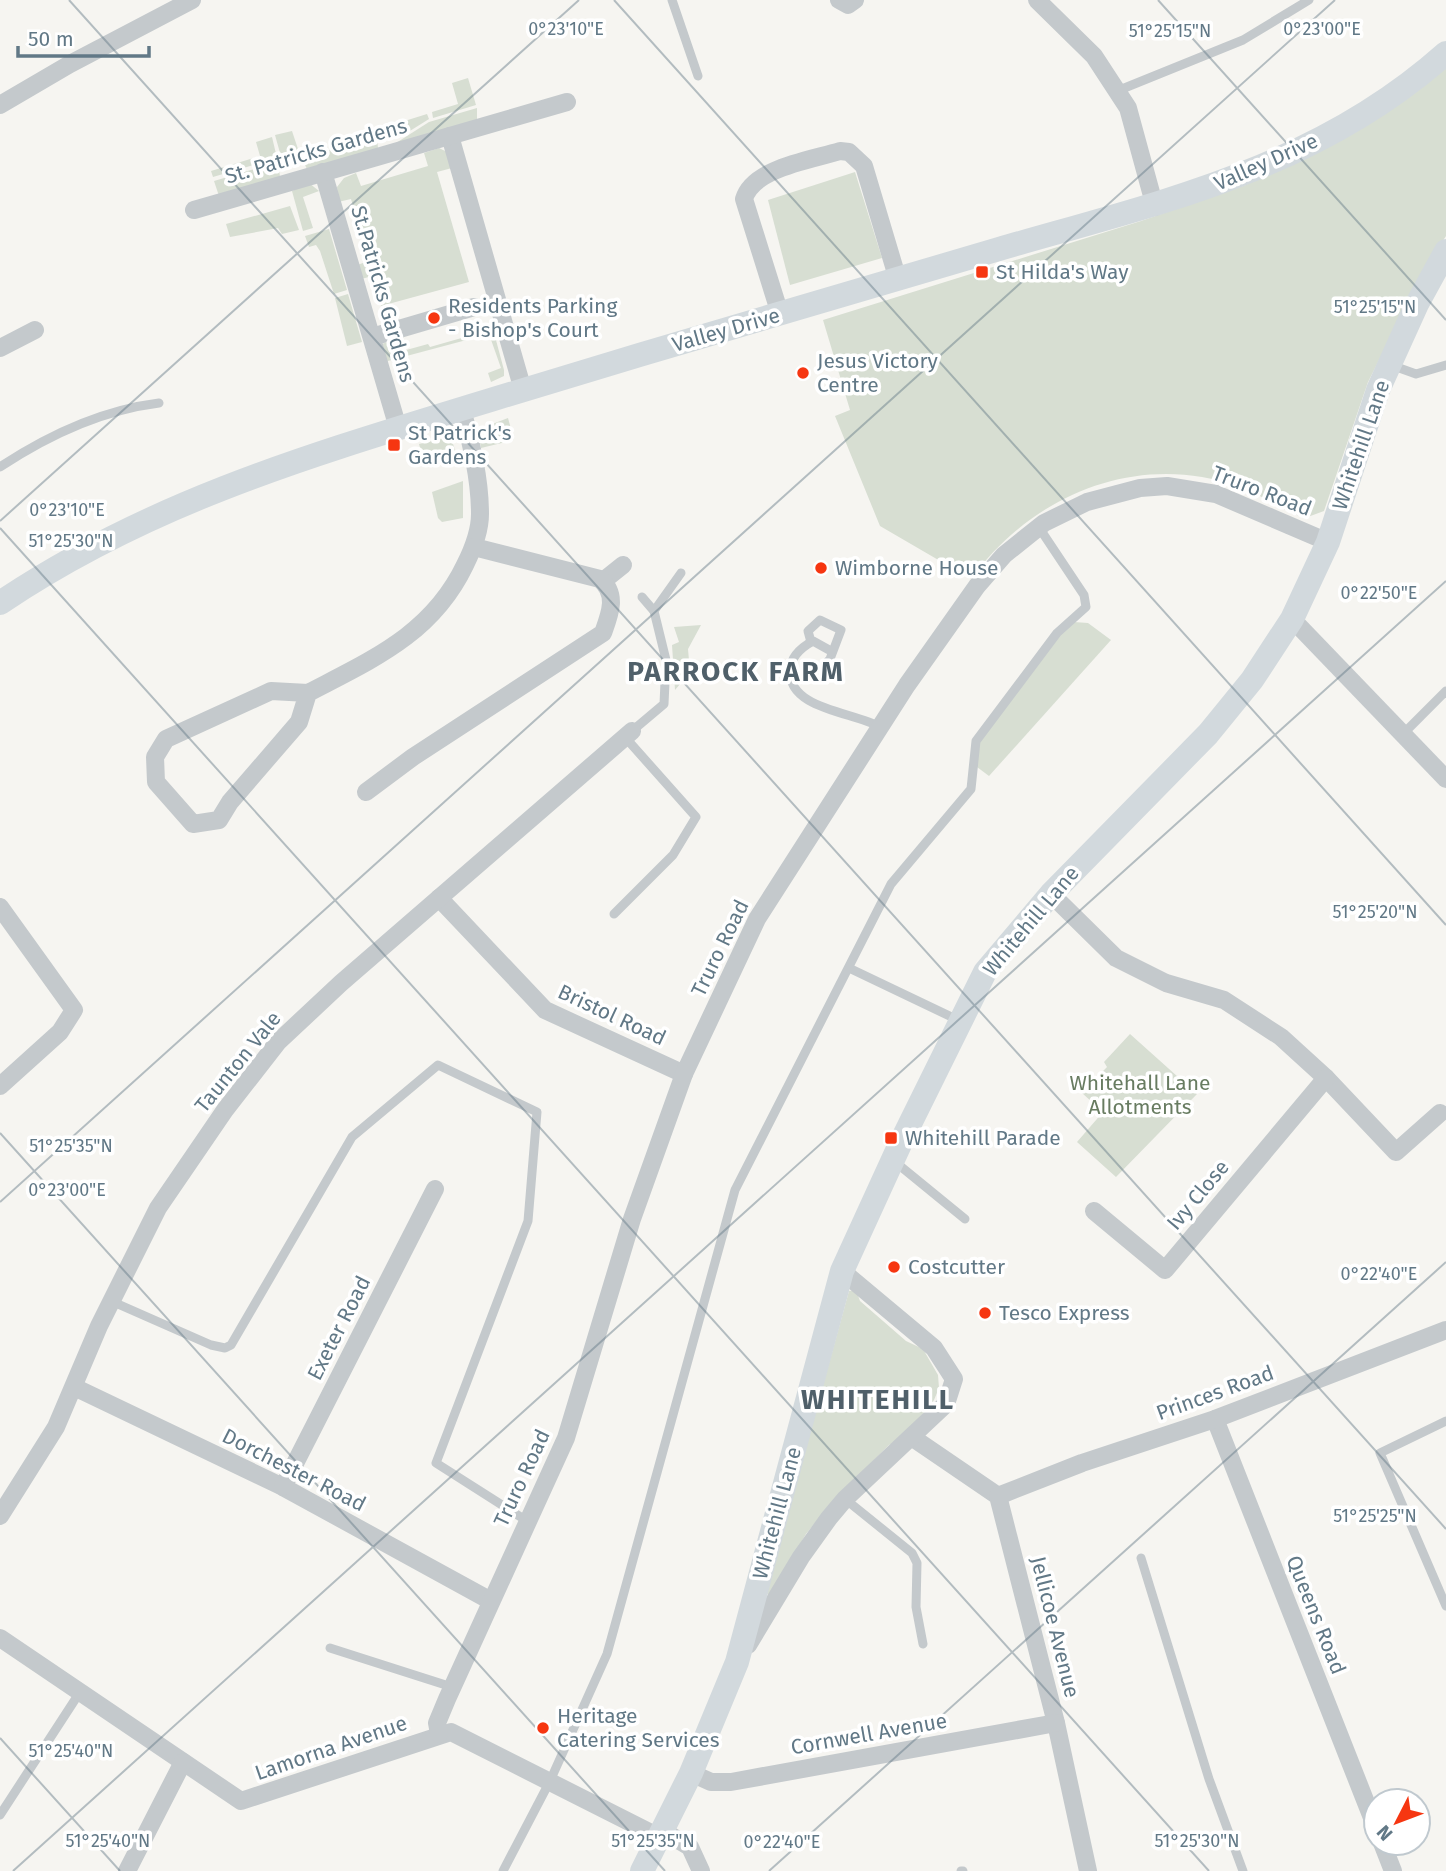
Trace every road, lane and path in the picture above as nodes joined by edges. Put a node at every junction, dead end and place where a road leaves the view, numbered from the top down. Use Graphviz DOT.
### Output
graph roads {
  1 [pos="192,0"];
  2 [pos="672,0"];
  3 [pos="839,0"];
  4 [pos="855,0"];
  5 [pos="1037,0"];
  6 [pos="1067,0"];
  7 [pos="1309,0"];
  8 [pos="1053,13"];
  9 [pos="1446,53"];
  10 [pos="698,76"];
  11 [pos="1116,91"];
  12 [pos="567,102"];
  13 [pos="0,105"];
  14 [pos="450,136"];
  15 [pos="323,172"];
  16 [pos="1155,207"];
  17 [pos="194,210"];
  18 [pos="1446,251"];
  19 [pos="898,280"];
  20 [pos="474,307"];
  21 [pos="780,314"];
  22 [pos="35,330"];
  23 [pos="372,337"];
  24 [pos="0,348"];
  25 [pos="1390,365"];
  26 [pos="1446,365"];
  27 [pos="523,390"];
  28 [pos="159,403"];
  29 [pos="462,408"];
  30 [pos="398,428"];
  31 [pos="0,467"];
  32 [pos="1038,526"];
  33 [pos="1328,542"];
  34 [pos="474,547"];
  35 [pos="623,565"];
  36 [pos="681,573"];
  37 [pos="603,581"];
  38 [pos="642,597"];
  39 [pos="0,603"];
  40 [pos="654,611"];
  41 [pos="1292,620"];
  42 [pos="811,642"];
  43 [pos="831,651"];
  44 [pos="814,675"];
  45 [pos="1446,691"];
  46 [pos="308,693"];
  47 [pos="880,727"];
  48 [pos="628,734"];
  49 [pos="1403,734"];
  50 [pos="1446,779"];
  51 [pos="366,792"];
  52 [pos="1051,894"];
  53 [pos="439,898"];
  54 [pos="0,907"];
  55 [pos="614,914"];
  56 [pos="849,968"];
  57 [pos="961,1021"];
  58 [pos="684,1074"];
  59 [pos="1326,1078"];
  60 [pos="0,1086"];
  61 [pos="1440,1112"];
  62 [pos="893,1160"];
  63 [pos="435,1189"];
  64 [pos="1094,1211"];
  65 [pos="965,1219"];
  66 [pos="842,1272"];
  67 [pos="111,1301"];
  68 [pos="1446,1330"];
  69 [pos="74,1387"];
  70 [pos="1215,1419"];
  71 [pos="1446,1422"];
  72 [pos="913,1438"];
  73 [pos="283,1487"];
  74 [pos="998,1496"];
  75 [pos="845,1499"];
  76 [pos="0,1516"];
  77 [pos="527,1521"];
  78 [pos="1141,1558"];
  79 [pos="491,1601"];
  80 [pos="1446,1606"];
  81 [pos="0,1638"];
  82 [pos="923,1644"];
  83 [pos="330,1648"];
  84 [pos="737,1662"];
  85 [pos="452,1687"];
  86 [pos="80,1692"];
  87 [pos="1056,1723"];
  88 [pos="439,1734"];
  89 [pos="183,1762"];
  90 [pos="691,1773"];
  91 [pos="550,1781"];
  92 [pos="1362,1792"];
  93 [pos="0,1815"];
  94 [pos="661,1834"];
  95 [pos="127,1871"];
  96 [pos="503,1871"];
  97 [pos="642,1871"];
  98 [pos="701,1871"];
  99 [pos="1088,1871"];
  100 [pos="1243,1871"];
  1 -- 13 [label="street"];
  2 -- 10 [label="lane"];
  3 -- 4 [label="street"];
  5 -- 8 [label="street"];
  6 -- 8 [label="street"];
  7 -- 11 [label="lane"];
  8 -- 11 [label="street"];
  9 -- 16 [label="street, Valley Drive"];
  11 -- 16 [label="street"];
  12 -- 14 [label="street, St. Patricks Gardens"];
  14 -- 15 [label="street, St. Patricks Gardens"];
  14 -- 27 [label="street"];
  15 -- 17 [label="street, St. Patricks Gardens"];
  15 -- 23 [label="street, St.Patricks Gardens"];
  16 -- 19 [label="street, Valley Drive"];
  18 -- 25 [label="street, Whitehill Lane"];
  19 -- 21 [label="street, Valley Drive"];
  19 -- 21 [label="street"];
  20 -- 23 [label="street"];
  21 -- 27 [label="street, Valley Drive"];
  22 -- 24 [label="street"];
  23 -- 30 [label="street, St.Patricks Gardens"];
  25 -- 26 [label="lane"];
  25 -- 33 [label="street, Whitehill Lane"];
  27 -- 29 [label="street, Valley Drive"];
  28 -- 31 [label="lane"];
  29 -- 30 [label="street, Valley Drive"];
  29 -- 34 [label="street"];
  30 -- 39 [label="street, Valley Drive"];
  32 -- 33 [label="street, Truro Road"];
  32 -- 47 [label="street, Truro Road"];
  32 -- 56 [label="lane"];
  33 -- 41 [label="street, Whitehill Lane"];
  34 -- 37 [label="street"];
  34 -- 46 [label="street"];
  35 -- 37 [label="street"];
  36 -- 40 [label="lane"];
  37 -- 51 [label="street"];
  38 -- 40 [label="lane"];
  40 -- 48 [label="lane"];
  41 -- 49 [label="street"];
  41 -- 52 [label="street, Whitehill Lane"];
  42 -- 43 [label="lane"];
  42 -- 43 [label="lane"];
  42 -- 47 [label="lane"];
  43 -- 44 [label="lane"];
  45 -- 49 [label="lane"];
  46 -- 46 [label="street"];
  47 -- 58 [label="street, Truro Road"];
  48 -- 53 [label="street, Taunton Vale"];
  48 -- 55 [label="lane"];
  49 -- 50 [label="street"];
  52 -- 57 [label="street, Whitehill Lane"];
  52 -- 59 [label="street"];
  53 -- 58 [label="street, Bristol Road"];
  53 -- 67 [label="street, Taunton Vale"];
  54 -- 60 [label="street"];
  56 -- 57 [label="lane"];
  56 -- 91 [label="lane"];
  57 -- 62 [label="street, Whitehill Lane"];
  58 -- 77 [label="street, Truro Road"];
  59 -- 61 [label="street"];
  59 -- 64 [label="street, Ivy Close"];
  62 -- 65 [label="lane"];
  62 -- 66 [label="street, Whitehill Lane"];
  63 -- 73 [label="street, Exeter Road"];
  66 -- 72 [label="street"];
  66 -- 84 [label="street, Whitehill Lane"];
  67 -- 69 [label="street, Taunton Vale"];
  67 -- 77 [label="lane"];
  68 -- 70 [label="street, Princes Road"];
  69 -- 73 [label="street, Dorchester Road"];
  69 -- 76 [label="street, Taunton Vale"];
  70 -- 74 [label="street, Princes Road"];
  70 -- 92 [label="street, Queens Road"];
  71 -- 80 [label="lane"];
  72 -- 74 [label="street"];
  72 -- 75 [label="street"];
  73 -- 79 [label="street, Dorchester Road"];
  74 -- 87 [label="street, Jellicoe Avenue"];
  75 -- 82 [label="lane"];
  75 -- 84 [label="street"];
  77 -- 79 [label="street, Truro Road"];
  78 -- 100 [label="lane"];
  79 -- 85 [label="street, Truro Road"];
  81 -- 86 [label="street, Lamorna Avenue"];
  83 -- 85 [label="lane"];
  84 -- 90 [label="street, Whitehill Lane"];
  85 -- 88 [label="street, Truro Road"];
  86 -- 89 [label="street, Lamorna Avenue"];
  86 -- 93 [label="lane"];
  87 -- 90 [label="street, Cornwell Avenue"];
  87 -- 99 [label="street, Jellicoe Avenue"];
  88 -- 89 [label="street, Lamorna Avenue"];
  88 -- 91 [label="street, Lamorna Avenue"];
  89 -- 95 [label="street"];
  90 -- 94 [label="street, Whitehill Lane"];
  91 -- 94 [label="street, Lamorna Avenue"];
  91 -- 96 [label="lane"];
  94 -- 97 [label="street, Whitehill Lane"];
  94 -- 98 [label="street, Lamorna Avenue"];
}
